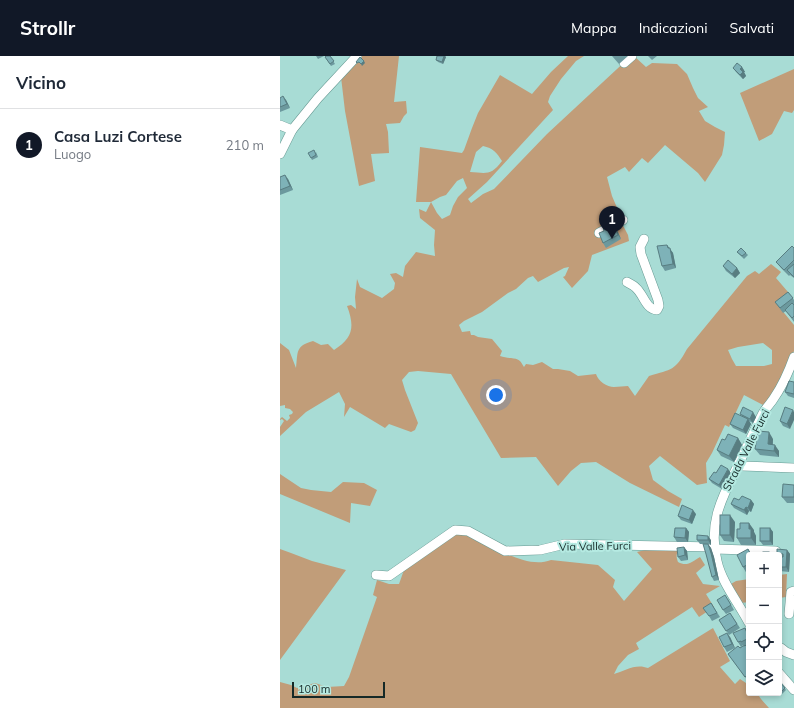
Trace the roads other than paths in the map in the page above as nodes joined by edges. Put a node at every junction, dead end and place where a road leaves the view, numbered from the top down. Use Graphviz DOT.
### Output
graph roads {
  1 [pos="357,56"];
  2 [pos="632,56"];
  3 [pos="624,63"];
  4 [pos="280,126"];
  5 [pos="292,130"];
  6 [pos="280,154"];
  7 [pos="623,220"];
  8 [pos="599,233"];
  9 [pos="644,239"];
  10 [pos="627,282"];
  11 [pos="794,357"];
  12 [pos="738,464"];
  13 [pos="794,468"];
  14 [pos="715,548"];
  15 [pos="776,551"];
  16 [pos="376,575"];
  17 [pos="794,591"];
  18 [pos="789,614"];
  19 [pos="746,618"];
  20 [pos="782,649"];
  21 [pos="794,655"];
  22 [pos="782,676"];
  23 [pos="794,690"];
  1 -- 5 [label="street"];
  2 -- 3 [label="street"];
  4 -- 5 [label="street"];
  5 -- 6 [label="street"];
  7 -- 8 [label="street"];
  9 -- 10 [label="street"];
  11 -- 12 [label="street, Strada Valle Furci"];
  12 -- 13 [label="street"];
  12 -- 14 [label="street, Strada Valle Furci"];
  14 -- 15 [label="street"];
  14 -- 16 [label="street, Via Valle Furci"];
  14 -- 19 [label="street, Strada Valle Furci"];
  17 -- 18 [label="street"];
  20 -- 21 [label="street"];
  22 -- 23 [label="street"];
}
